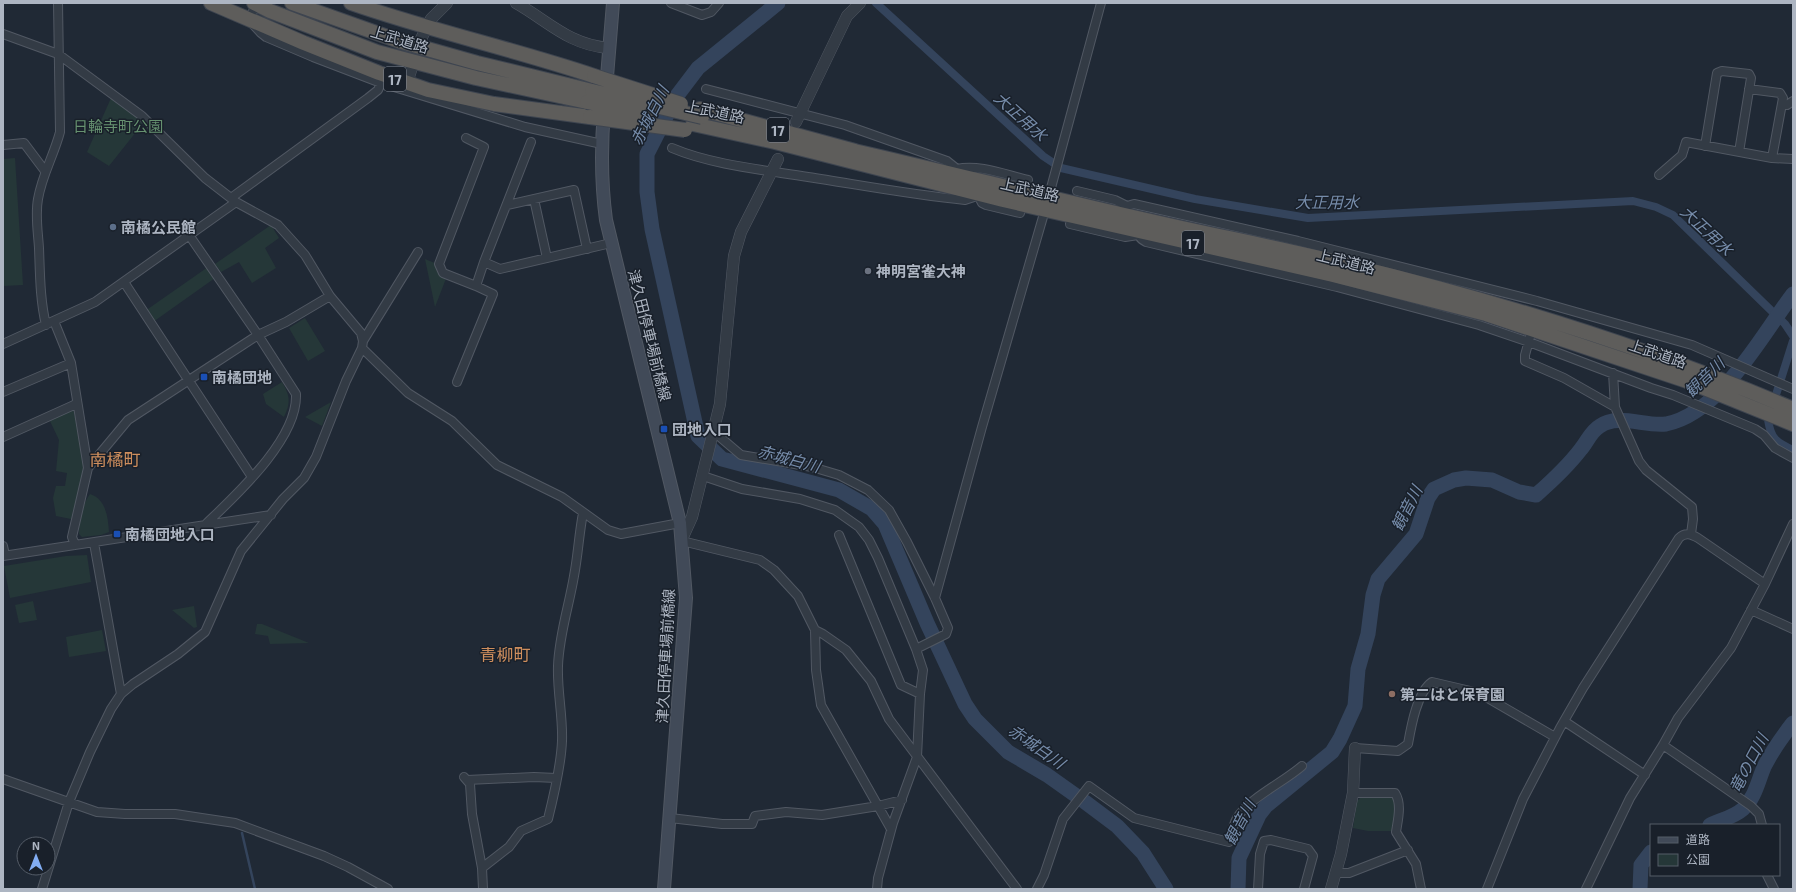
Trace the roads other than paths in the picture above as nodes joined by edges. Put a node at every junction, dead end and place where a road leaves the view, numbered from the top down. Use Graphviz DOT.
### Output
graph roads {
  1 [pos="58,3"];
  2 [pos="212,3"];
  3 [pos="292,3"];
  4 [pos="351,3"];
  5 [pos="447,3"];
  6 [pos="516,3"];
  7 [pos="613,3"];
  8 [pos="671,3"];
  9 [pos="719,3"];
  10 [pos="860,3"];
  11 [pos="1101,3"];
  12 [pos="253,10"];
  13 [pos="426,27"];
  14 [pos="3,34"];
  15 [pos="420,41"];
  16 [pos="608,48"];
  17 [pos="58,54"];
  18 [pos="413,64"];
  19 [pos="408,83"];
  20 [pos="381,84"];
  21 [pos="706,89"];
  22 [pos="1749,89"];
  23 [pos="590,96"];
  24 [pos="1793,101"];
  25 [pos="1782,104"];
  26 [pos="798,118"];
  27 [pos="695,120"];
  28 [pos="466,138"];
  29 [pos="531,142"];
  30 [pos="3,144"];
  31 [pos="602,144"];
  32 [pos="1705,146"];
  33 [pos="672,148"];
  34 [pos="1739,152"];
  35 [pos="1772,158"];
  36 [pos="778,159"];
  37 [pos="1793,159"];
  38 [pos="45,171"];
  39 [pos="772,172"];
  40 [pos="958,173"];
  41 [pos="1659,175"];
  42 [pos="1028,180"];
  43 [pos="979,188"];
  44 [pos="1077,191"];
  45 [pos="534,199"];
  46 [pos="233,200"];
  47 [pos="1047,204"];
  48 [pos="507,205"];
  49 [pos="1125,210"];
  50 [pos="1020,213"];
  51 [pos="1070,224"];
  52 [pos="1139,228"];
  53 [pos="189,235"];
  54 [pos="611,244"];
  55 [pos="587,249"];
  56 [pos="418,252"];
  57 [pos="547,258"];
  58 [pos="484,262"];
  59 [pos="124,282"];
  60 [pos="476,286"];
  61 [pos="330,296"];
  62 [pos="1537,301"];
  63 [pos="1536,310"];
  64 [pos="54,321"];
  65 [pos="46,325"];
  66 [pos="1531,332"];
  67 [pos="258,335"];
  68 [pos="1529,342"];
  69 [pos="3,344"];
  70 [pos="362,344"];
  71 [pos="71,363"];
  72 [pos="1613,373"];
  73 [pos="189,381"];
  74 [pos="457,382"];
  75 [pos="1793,389"];
  76 [pos="3,392"];
  77 [pos="77,402"];
  78 [pos="1615,407"];
  79 [pos="1793,409"];
  80 [pos="1793,424"];
  81 [pos="714,432"];
  82 [pos="3,437"];
  83 [pos="1793,458"];
  84 [pos="88,468"];
  85 [pos="704,473"];
  86 [pos="252,477"];
  87 [pos="583,513"];
  88 [pos="270,515"];
  89 [pos="680,523"];
  90 [pos="206,524"];
  91 [pos="1793,524"];
  92 [pos="1691,534"];
  93 [pos="839,535"];
  94 [pos="682,540"];
  95 [pos="94,543"];
  96 [pos="75,545"];
  97 [pos="3,546"];
  98 [pos="4,556"];
  99 [pos="1764,584"];
  100 [pos="935,598"];
  101 [pos="1751,610"];
  102 [pos="1793,629"];
  103 [pos="815,630"];
  104 [pos="917,648"];
  105 [pos="121,694"];
  106 [pos="920,694"];
  107 [pos="1564,721"];
  108 [pos="1555,737"];
  109 [pos="1663,745"];
  110 [pos="1354,748"];
  111 [pos="917,757"];
  112 [pos="1302,766"];
  113 [pos="1645,774"];
  114 [pos="556,778"];
  115 [pos="3,779"];
  116 [pos="1353,793"];
  117 [pos="902,800"];
  118 [pos="69,802"];
  119 [pos="878,806"];
  120 [pos="670,818"];
  121 [pos="1762,824"];
  122 [pos="891,829"];
  123 [pos="1408,850"];
  124 [pos="482,868"];
  125 [pos="1336,873"];
  126 [pos="1768,876"];
  127 [pos="42,889"];
  128 [pos="388,889"];
  129 [pos="483,889"];
  130 [pos="664,889"];
  131 [pos="673,889"];
  132 [pos="877,889"];
  133 [pos="1017,889"];
  134 [pos="1037,889"];
  135 [pos="1258,889"];
  136 [pos="1304,889"];
  137 [pos="1331,889"];
  138 [pos="1421,889"];
  139 [pos="1489,889"];
  140 [pos="1586,889"];
  141 [pos="1774,889"];
  1 -- 17 [label="street"];
  2 -- 12 [label="highway, 17"];
  3 -- 23 [label="highway, 上武道路 / 17"];
  4 -- 13 [label="highway, 17"];
  5 -- 13 [label="street"];
  6 -- 16 [label="street"];
  7 -- 16 [label="main road, 津久田停車場前橋線"];
  8 -- 9 [label="street"];
  10 -- 26 [label="street"];
  11 -- 47 [label="street"];
  12 -- 19 [label="highway, 17"];
  12 -- 20 [label="street"];
  12 -- 23 [label="highway, 上武道路 / 17"];
  13 -- 15 [label="street"];
  13 -- 27 [label="highway, 17, bridge"];
  14 -- 17 [label="street"];
  16 -- 31 [label="main road, 津久田停車場前橋線"];
  17 -- 38 [label="street"];
  17 -- 46 [label="street"];
  18 -- 19 [label="street"];
  19 -- 27 [label="highway, 17, bridge"];
  20 -- 31 [label="street"];
  20 -- 46 [label="street"];
  21 -- 26 [label="street"];
  22 -- 25 [label="street"];
  22 -- 32 [label="street"];
  22 -- 34 [label="street"];
  23 -- 27 [label="highway, 上武道路 / 17, bridge"];
  24 -- 25 [label="street"];
  25 -- 35 [label="street"];
  26 -- 40 [label="street"];
  27 -- 40 [label="highway, 上武道路 / 17"];
  27 -- 43 [label="highway, 上武道路 / 17"];
  28 -- 60 [label="street"];
  29 -- 48 [label="street"];
  30 -- 38 [label="street"];
  31 -- 54 [label="main road, 津久田停車場前橋線"];
  32 -- 34 [label="street"];
  32 -- 41 [label="street"];
  33 -- 39 [label="street"];
  34 -- 35 [label="street"];
  35 -- 37 [label="street"];
  36 -- 39 [label="street"];
  38 -- 65 [label="street"];
  39 -- 43 [label="street"];
  39 -- 81 [label="street"];
  40 -- 42 [label="street"];
  40 -- 43 [label="highway, 上武道路 / 17"];
  43 -- 47 [label="highway, 上武道路 / 17"];
  43 -- 50 [label="street"];
  44 -- 49 [label="street"];
  45 -- 48 [label="street"];
  45 -- 55 [label="street"];
  45 -- 57 [label="street"];
  46 -- 53 [label="street"];
  46 -- 61 [label="street"];
  47 -- 49 [label="highway, 上武道路 / 17"];
  47 -- 52 [label="highway, 上武道路 / 17"];
  47 -- 100 [label="street"];
  48 -- 58 [label="street"];
  49 -- 52 [label="highway, 上武道路 / 17"];
  49 -- 62 [label="street"];
  51 -- 52 [label="street"];
  52 -- 68 [label="street"];
  52 -- 79 [label="highway, 上武道路 / 17"];
  52 -- 80 [label="highway, 上武道路 / 17"];
  53 -- 59 [label="street"];
  53 -- 67 [label="street"];
  54 -- 55 [label="street"];
  54 -- 89 [label="main road, 津久田停車場前橋線"];
  55 -- 57 [label="street"];
  56 -- 70 [label="street"];
  57 -- 58 [label="street"];
  58 -- 60 [label="street"];
  59 -- 64 [label="street"];
  59 -- 73 [label="street"];
  60 -- 74 [label="street"];
  61 -- 67 [label="street"];
  61 -- 70 [label="street"];
  62 -- 63 [label="street"];
  62 -- 75 [label="street"];
  64 -- 65 [label="street"];
  64 -- 71 [label="street"];
  65 -- 69 [label="street"];
  66 -- 68 [label="street"];
  67 -- 73 [label="street"];
  67 -- 86 [label="street"];
  68 -- 72 [label="street"];
  68 -- 78 [label="street"];
  70 -- 87 [label="street"];
  70 -- 88 [label="street"];
  71 -- 76 [label="street"];
  71 -- 77 [label="street"];
  72 -- 78 [label="street"];
  72 -- 83 [label="street"];
  73 -- 84 [label="street"];
  73 -- 86 [label="street"];
  77 -- 82 [label="street"];
  77 -- 84 [label="street"];
  78 -- 92 [label="street"];
  81 -- 85 [label="street"];
  81 -- 100 [label="street"];
  84 -- 96 [label="street"];
  85 -- 94 [label="street"];
  85 -- 104 [label="street"];
  86 -- 90 [label="street"];
  87 -- 89 [label="street"];
  87 -- 114 [label="street"];
  88 -- 90 [label="street"];
  88 -- 105 [label="street"];
  89 -- 94 [label="main road, 津久田停車場前橋線"];
  90 -- 95 [label="street"];
  91 -- 99 [label="street"];
  92 -- 99 [label="street"];
  92 -- 107 [label="street"];
  93 -- 106 [label="street"];
  94 -- 103 [label="street"];
  94 -- 120 [label="main road, 津久田停車場前橋線"];
  95 -- 96 [label="street"];
  95 -- 105 [label="street"];
  96 -- 98 [label="street"];
  97 -- 98 [label="street"];
  99 -- 101 [label="street"];
  100 -- 104 [label="street"];
  101 -- 102 [label="street"];
  101 -- 109 [label="street"];
  103 -- 111 [label="street"];
  103 -- 119 [label="street"];
  104 -- 106 [label="street"];
  105 -- 118 [label="street"];
  106 -- 111 [label="street"];
  107 -- 108 [label="street"];
  107 -- 113 [label="street"];
  108 -- 110 [label="street"];
  108 -- 139 [label="street"];
  109 -- 113 [label="street"];
  109 -- 121 [label="street"];
  110 -- 116 [label="street"];
  111 -- 117 [label="street"];
  111 -- 133 [label="street"];
  112 -- 134 [label="street"];
  113 -- 140 [label="street"];
  114 -- 124 [label="street"];
  114 -- 124 [label="street"];
  115 -- 118 [label="street"];
  116 -- 123 [label="street"];
  116 -- 125 [label="street"];
  117 -- 119 [label="street"];
  117 -- 122 [label="street"];
  118 -- 127 [label="street"];
  118 -- 128 [label="street"];
  119 -- 120 [label="street"];
  119 -- 122 [label="street"];
  120 -- 130 [label="main road, 津久田停車場前橋線"];
  122 -- 132 [label="street"];
  123 -- 125 [label="street"];
  123 -- 138 [label="street"];
  124 -- 129 [label="street"];
  125 -- 137 [label="street"];
  126 -- 141 [label="street"];
  130 -- 131 [label="street"];
  135 -- 136 [label="street"];
}
